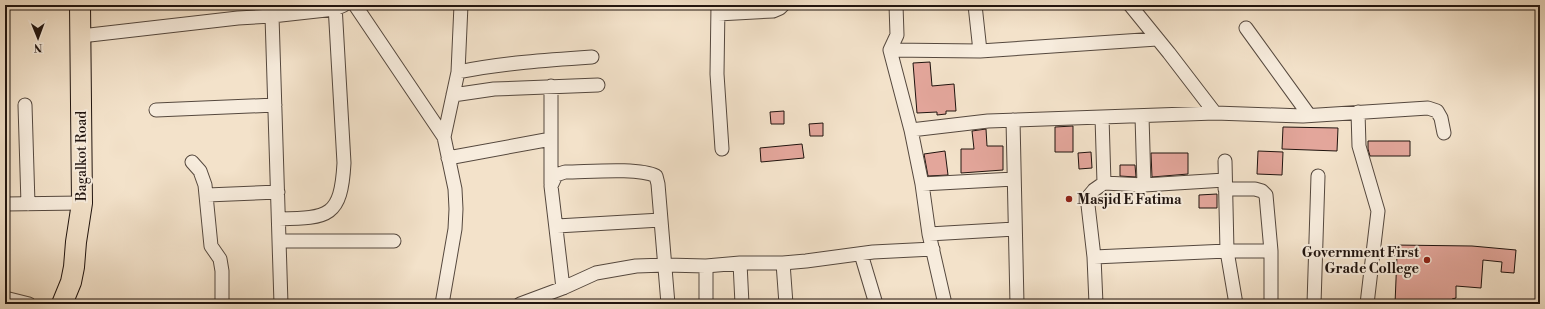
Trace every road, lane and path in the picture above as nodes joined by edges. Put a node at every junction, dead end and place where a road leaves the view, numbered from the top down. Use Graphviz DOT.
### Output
graph roads {
  1 [pos="80,5"];
  2 [pos="355,5"];
  3 [pos="461,5"];
  4 [pos="783,5"];
  5 [pos="896,5"];
  6 [pos="974,5"];
  7 [pos="1130,5"];
  8 [pos="338,6"];
  9 [pos="718,9"];
  10 [pos="272,16"];
  11 [pos="1246,28"];
  12 [pos="81,36"];
  13 [pos="1157,39"];
  14 [pos="890,50"];
  15 [pos="980,51"];
  16 [pos="592,57"];
  17 [pos="458,72"];
  18 [pos="598,85"];
  19 [pos="551,86"];
  20 [pos="453,95"];
  21 [pos="25,105"];
  22 [pos="275,105"];
  23 [pos="156,110"];
  24 [pos="1358,112"];
  25 [pos="1215,113"];
  26 [pos="1309,115"];
  27 [pos="1142,116"];
  28 [pos="1102,117"];
  29 [pos="1013,120"];
  30 [pos="911,130"];
  31 [pos="1444,133"];
  32 [pos="444,137"];
  33 [pos="551,139"];
  34 [pos="722,149"];
  35 [pos="448,158"];
  36 [pos="1225,161"];
  37 [pos="192,162"];
  38 [pos="1318,176"];
  39 [pos="1014,178"];
  40 [pos="1104,183"];
  41 [pos="922,184"];
  42 [pos="1225,184"];
  43 [pos="1144,185"];
  44 [pos="552,186"];
  45 [pos="278,192"];
  46 [pos="207,195"];
  47 [pos="82,203"];
  48 [pos="5,204"];
  49 [pos="28,204"];
  50 [pos="279,219"];
  51 [pos="661,220"];
  52 [pos="557,226"];
  53 [pos="1015,228"];
  54 [pos="929,234"];
  55 [pos="279,241"];
  56 [pos="394,241"];
  57 [pos="933,249"];
  58 [pos="1227,251"];
  59 [pos="1271,251"];
  60 [pos="861,254"];
  61 [pos="1094,257"];
  62 [pos="740,263"];
  63 [pos="783,263"];
  64 [pos="666,265"];
  65 [pos="706,266"];
  66 [pos="563,288"];
  67 [pos="5,298"];
  68 [pos="29,304"];
  69 [pos="62,304"];
  70 [pos="222,304"];
  71 [pos="281,304"];
  72 [pos="442,304"];
  73 [pos="520,304"];
  74 [pos="668,304"];
  75 [pos="706,304"];
  76 [pos="742,304"];
  77 [pos="786,304"];
  78 [pos="876,304"];
  79 [pos="946,304"];
  80 [pos="1017,304"];
  81 [pos="1096,304"];
  82 [pos="1236,304"];
  83 [pos="1271,304"];
  84 [pos="1314,304"];
  85 [pos="1367,304"];
  1 -- 12 [label="main road, Bagalkot Road"];
  2 -- 32 [label="street"];
  3 -- 17 [label="street"];
  4 -- 9 [label="street"];
  5 -- 14 [label="street"];
  6 -- 15 [label="street"];
  7 -- 13 [label="street"];
  8 -- 10 [label="street"];
  8 -- 50 [label="street"];
  9 -- 34 [label="street"];
  10 -- 12 [label="street"];
  10 -- 22 [label="street"];
  11 -- 26 [label="street"];
  12 -- 47 [label="main road, Bagalkot Road"];
  13 -- 15 [label="street"];
  13 -- 25 [label="street"];
  14 -- 15 [label="street"];
  14 -- 30 [label="street"];
  16 -- 17 [label="street"];
  17 -- 20 [label="street"];
  18 -- 19 [label="street"];
  19 -- 20 [label="street"];
  19 -- 33 [label="street"];
  20 -- 32 [label="street"];
  21 -- 49 [label="street"];
  22 -- 23 [label="street"];
  22 -- 45 [label="street"];
  24 -- 26 [label="street"];
  24 -- 31 [label="street"];
  24 -- 85 [label="street"];
  25 -- 26 [label="street"];
  25 -- 27 [label="street"];
  27 -- 28 [label="street"];
  27 -- 43 [label="street"];
  28 -- 29 [label="street"];
  28 -- 40 [label="street"];
  29 -- 30 [label="street"];
  29 -- 39 [label="street"];
  30 -- 41 [label="street"];
  32 -- 35 [label="street"];
  33 -- 35 [label="street"];
  33 -- 44 [label="street"];
  35 -- 72 [label="street"];
  36 -- 42 [label="street"];
  37 -- 46 [label="street"];
  38 -- 84 [label="street"];
  39 -- 41 [label="street"];
  39 -- 53 [label="street"];
  40 -- 43 [label="street"];
  40 -- 61 [label="street"];
  41 -- 54 [label="street"];
  42 -- 43 [label="street"];
  42 -- 58 [label="street"];
  42 -- 59 [label="street"];
  44 -- 51 [label="street"];
  44 -- 52 [label="street"];
  45 -- 46 [label="street"];
  45 -- 50 [label="street"];
  46 -- 70 [label="street"];
  47 -- 49 [label="street"];
  47 -- 69 [label="main road, Bagalkot Road"];
  48 -- 49 [label="street"];
  50 -- 55 [label="street"];
  51 -- 52 [label="street"];
  51 -- 64 [label="street"];
  52 -- 66 [label="street"];
  53 -- 54 [label="street"];
  53 -- 80 [label="street"];
  54 -- 57 [label="street"];
  55 -- 56 [label="street"];
  55 -- 71 [label="street"];
  57 -- 60 [label="street"];
  57 -- 79 [label="street"];
  58 -- 59 [label="street"];
  58 -- 61 [label="street"];
  58 -- 82 [label="street"];
  59 -- 83 [label="street"];
  60 -- 63 [label="street"];
  60 -- 78 [label="street"];
  61 -- 81 [label="street"];
  62 -- 63 [label="street"];
  62 -- 65 [label="street"];
  62 -- 76 [label="street"];
  63 -- 77 [label="street"];
  64 -- 65 [label="street"];
  64 -- 66 [label="street"];
  64 -- 74 [label="street"];
  65 -- 75 [label="street"];
  66 -- 73 [label="street"];
  67 -- 68 [label="street"];
}
